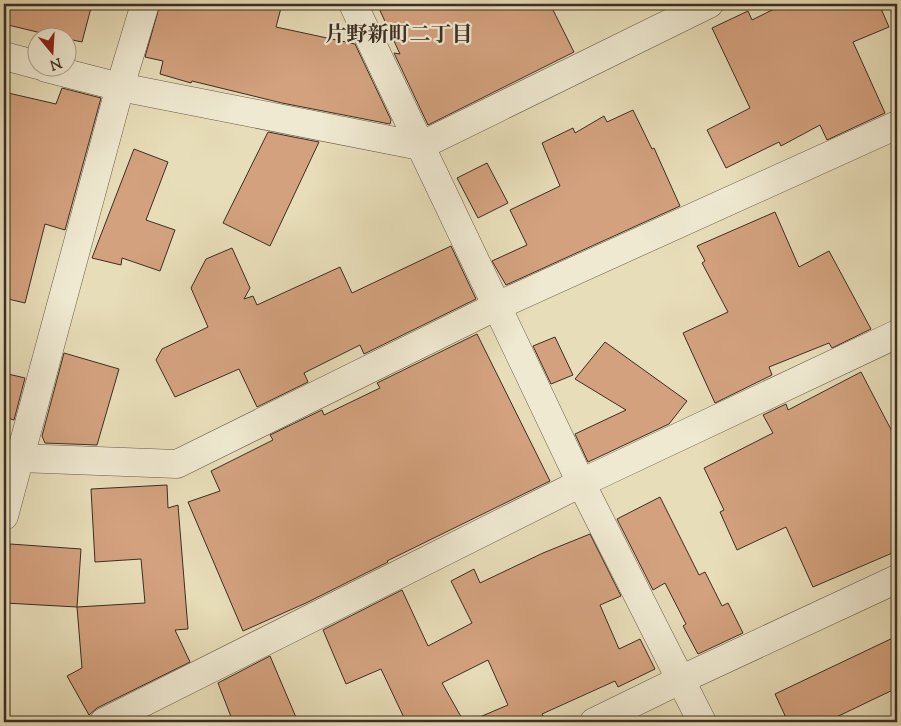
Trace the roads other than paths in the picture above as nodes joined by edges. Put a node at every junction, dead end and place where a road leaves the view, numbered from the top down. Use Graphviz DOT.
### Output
graph roads {
  1 [pos="145,4"];
  2 [pos="353,4"];
  3 [pos="709,4"];
  4 [pos="4,56"];
  5 [pos="28,62"];
  6 [pos="78,76"];
  7 [pos="120,87"];
  8 [pos="897,126"];
  9 [pos="420,146"];
  10 [pos="497,306"];
  11 [pos="897,334"];
  12 [pos="11,456"];
  13 [pos="581,483"];
  14 [pos="4,516"];
  15 [pos="897,579"];
  16 [pos="680,680"];
  17 [pos="104,722"];
  18 [pos="594,722"];
  19 [pos="702,722"];
  1 -- 7 [label="street"];
  2 -- 9 [label="street"];
  3 -- 9 [label="street"];
  4 -- 5 [label="street"];
  6 -- 7 [label="street"];
  7 -- 9 [label="street"];
  7 -- 12 [label="street"];
  8 -- 10 [label="street"];
  9 -- 10 [label="street"];
  10 -- 12 [label="street"];
  10 -- 13 [label="street"];
  11 -- 13 [label="street"];
  12 -- 14 [label="street"];
  13 -- 16 [label="street"];
  13 -- 17 [label="street"];
  15 -- 16 [label="street"];
  16 -- 18 [label="street"];
  16 -- 19 [label="street"];
}
